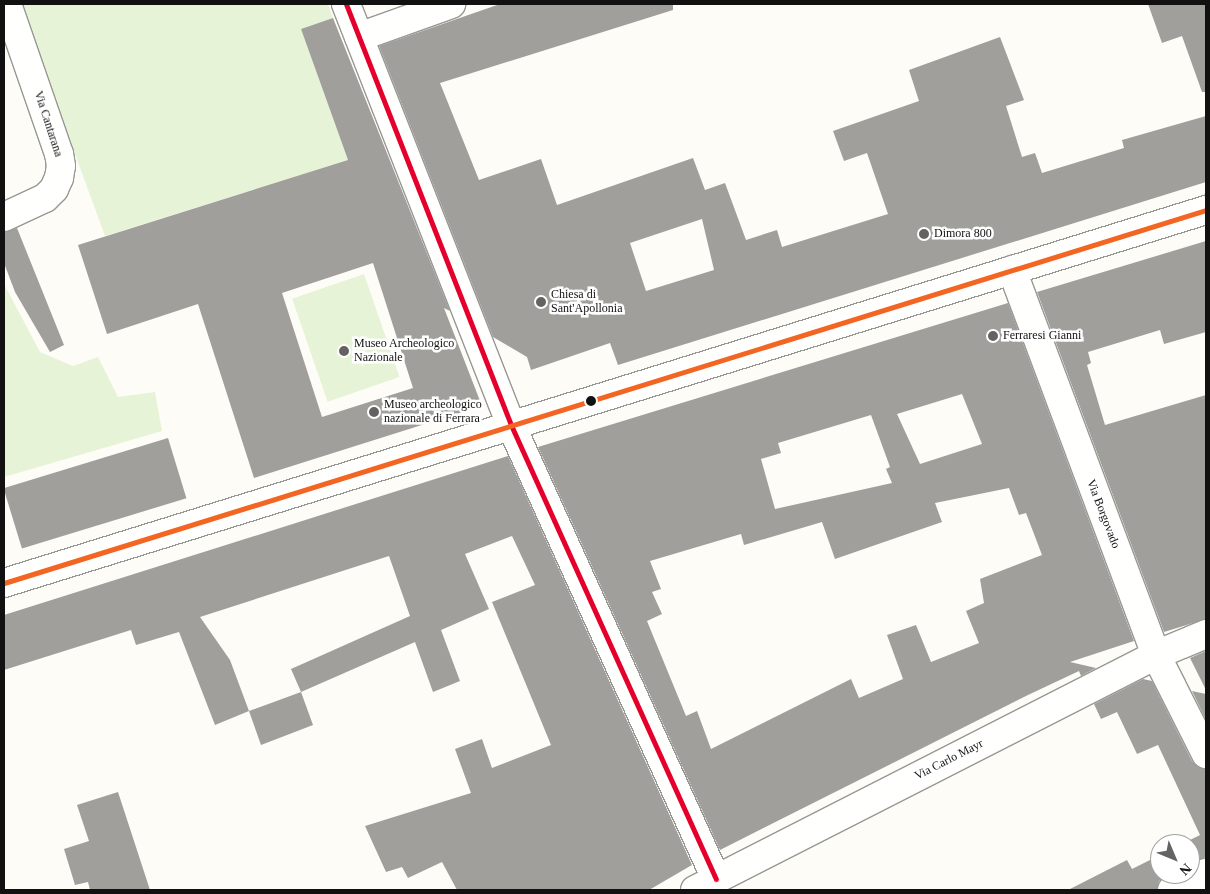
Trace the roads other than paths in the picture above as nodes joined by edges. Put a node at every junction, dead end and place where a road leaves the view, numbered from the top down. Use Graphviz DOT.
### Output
graph roads {
  1 [pos="7,4"];
  2 [pos="346,4"];
  3 [pos="451,4"];
  4 [pos="359,37"];
  5 [pos="1206,210"];
  6 [pos="4,218"];
  7 [pos="1012,270"];
  8 [pos="511,425"];
  9 [pos="4,583"];
  10 [pos="1206,634"];
  11 [pos="1156,655"];
  12 [pos="1206,754"];
  13 [pos="1206,873"];
  14 [pos="705,885"];
  15 [pos="1172,890"];
  1 -- 6 [label="street, Via Cantarana"];
  2 -- 4 [label="street"];
  3 -- 4 [label="street"];
  4 -- 8 [label="street"];
  5 -- 7 [label="street"];
  7 -- 8 [label="street"];
  7 -- 11 [label="street, Via Borgovado"];
  8 -- 9 [label="street"];
  8 -- 14 [label="street"];
  10 -- 11 [label="street, Via Carlo Mayr"];
  11 -- 12 [label="street, Via Borgovado"];
  11 -- 14 [label="street, Via Carlo Mayr"];
  13 -- 15 [label="street"];
}
